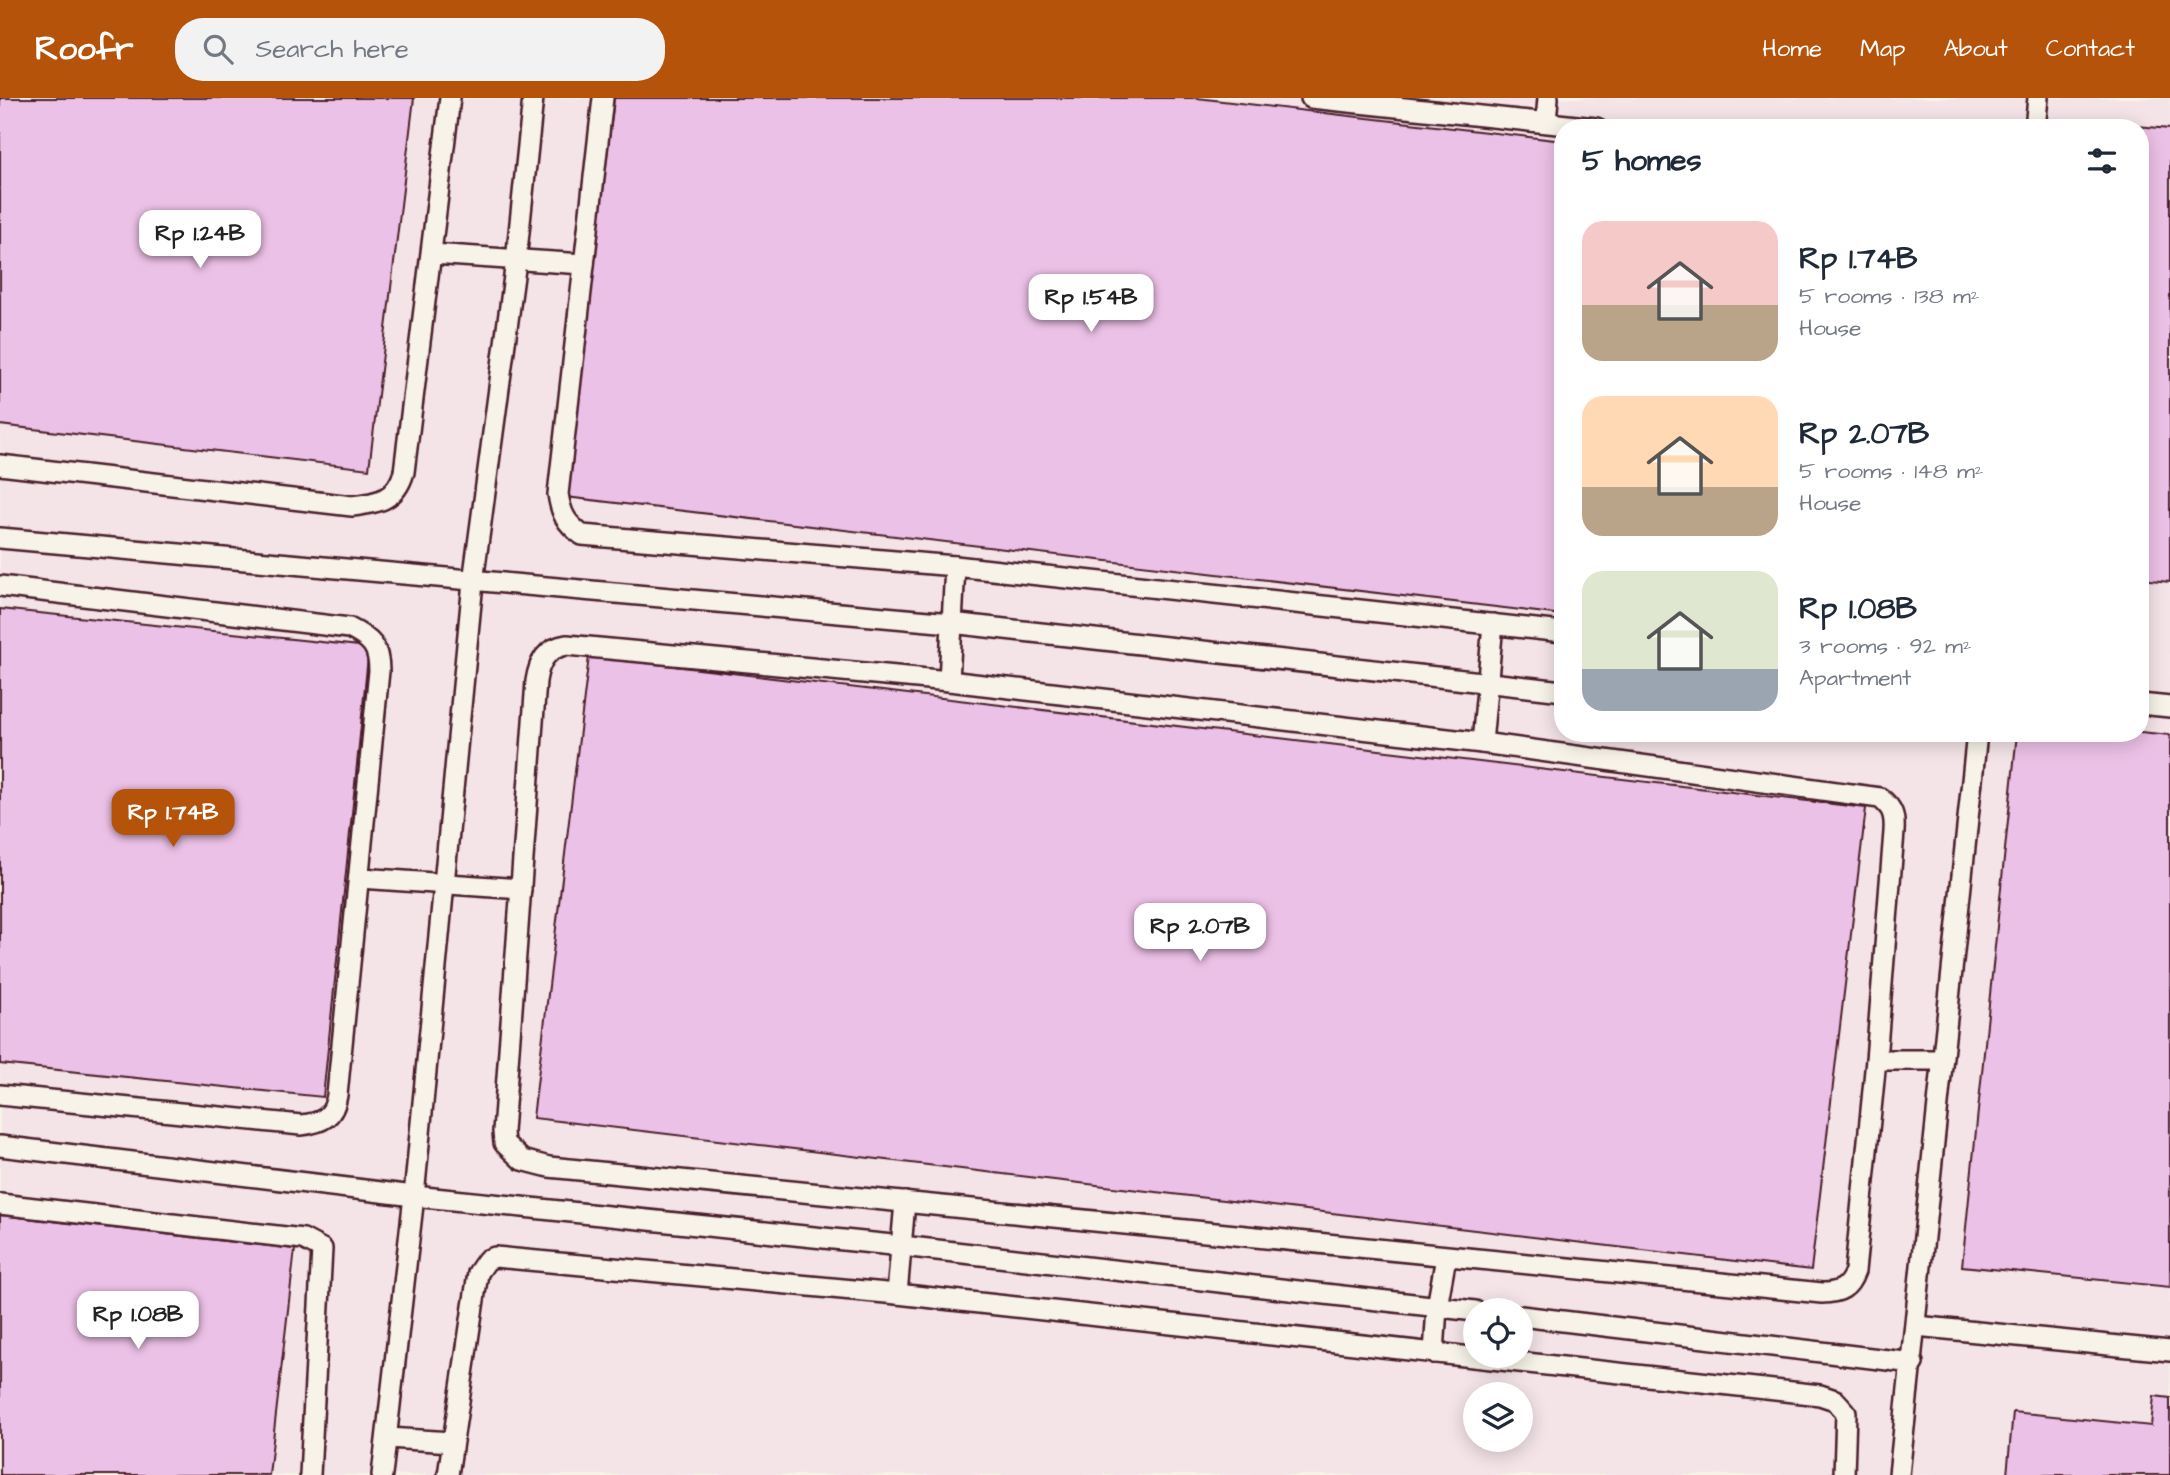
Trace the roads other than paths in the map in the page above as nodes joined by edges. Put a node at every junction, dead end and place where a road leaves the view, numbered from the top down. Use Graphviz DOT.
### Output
graph roads {
  1 [pos="450,98"];
  2 [pos="533,98"];
  3 [pos="603,98"];
  4 [pos="1311,98"];
  5 [pos="1548,98"];
  6 [pos="2038,98"];
  7 [pos="2036,119"];
  8 [pos="1546,122"];
  9 [pos="1554,123"];
  10 [pos="432,254"];
  11 [pos="516,261"];
  12 [pos="584,264"];
  13 [pos="0,465"];
  14 [pos="0,538"];
  15 [pos="955,566"];
  16 [pos="473,582"];
  17 [pos="0,586"];
  18 [pos="951,623"];
  19 [pos="1493,624"];
  20 [pos="1554,631"];
  21 [pos="949,681"];
  22 [pos="1488,682"];
  23 [pos="1554,690"];
  24 [pos="2149,705"];
  25 [pos="2170,707"];
  26 [pos="1976,742"];
  27 [pos="1482,743"];
  28 [pos="360,878"];
  29 [pos="445,883"];
  30 [pos="521,889"];
  31 [pos="1876,1060"];
  32 [pos="1942,1060"];
  33 [pos="0,1095"];
  34 [pos="0,1146"];
  35 [pos="414,1196"];
  36 [pos="905,1202"];
  37 [pos="0,1204"];
  38 [pos="902,1246"];
  39 [pos="1446,1257"];
  40 [pos="897,1294"];
  41 [pos="1437,1307"];
  42 [pos="1463,1310"];
  43 [pos="1533,1318"];
  44 [pos="1916,1326"];
  45 [pos="2170,1351"];
  46 [pos="1434,1353"];
  47 [pos="1913,1363"];
  48 [pos="388,1438"];
  49 [pos="452,1442"];
  50 [pos="310,1475"];
  51 [pos="383,1475"];
  52 [pos="448,1475"];
  53 [pos="1843,1475"];
  54 [pos="1899,1475"];
  1 -- 10 [label="lane"];
  2 -- 11 [label="lane"];
  3 -- 12 [label="lane"];
  4 -- 8 [label="lane"];
  5 -- 8 [label="lane"];
  6 -- 7 [label="lane"];
  8 -- 9 [label="lane"];
  10 -- 11 [label="lane"];
  10 -- 13 [label="lane"];
  11 -- 12 [label="lane"];
  11 -- 16 [label="lane"];
  12 -- 15 [label="lane"];
  14 -- 16 [label="lane"];
  15 -- 18 [label="lane"];
  15 -- 19 [label="lane"];
  16 -- 18 [label="lane"];
  16 -- 29 [label="lane"];
  17 -- 28 [label="lane"];
  18 -- 21 [label="lane"];
  18 -- 22 [label="lane"];
  19 -- 20 [label="lane"];
  19 -- 22 [label="lane"];
  21 -- 27 [label="lane"];
  21 -- 30 [label="lane"];
  22 -- 23 [label="lane"];
  22 -- 27 [label="lane"];
  24 -- 25 [label="lane"];
  26 -- 32 [label="lane"];
  27 -- 31 [label="lane"];
  28 -- 29 [label="lane"];
  28 -- 33 [label="lane"];
  29 -- 30 [label="lane"];
  29 -- 35 [label="lane"];
  30 -- 36 [label="lane"];
  31 -- 32 [label="lane"];
  31 -- 39 [label="lane"];
  32 -- 44 [label="lane"];
  34 -- 35 [label="lane"];
  35 -- 38 [label="lane"];
  35 -- 48 [label="lane"];
  36 -- 38 [label="lane"];
  36 -- 39 [label="lane"];
  37 -- 50 [label="lane"];
  38 -- 40 [label="lane"];
  38 -- 41 [label="lane"];
  39 -- 41 [label="lane"];
  40 -- 46 [label="lane"];
  40 -- 49 [label="lane"];
  41 -- 42 [label="lane"];
  41 -- 46 [label="lane"];
  43 -- 47 [label="lane"];
  44 -- 45 [label="lane"];
  44 -- 47 [label="lane"];
  46 -- 53 [label="lane"];
  47 -- 54 [label="lane"];
  48 -- 49 [label="lane"];
  48 -- 51 [label="lane"];
  49 -- 52 [label="lane"];
}
